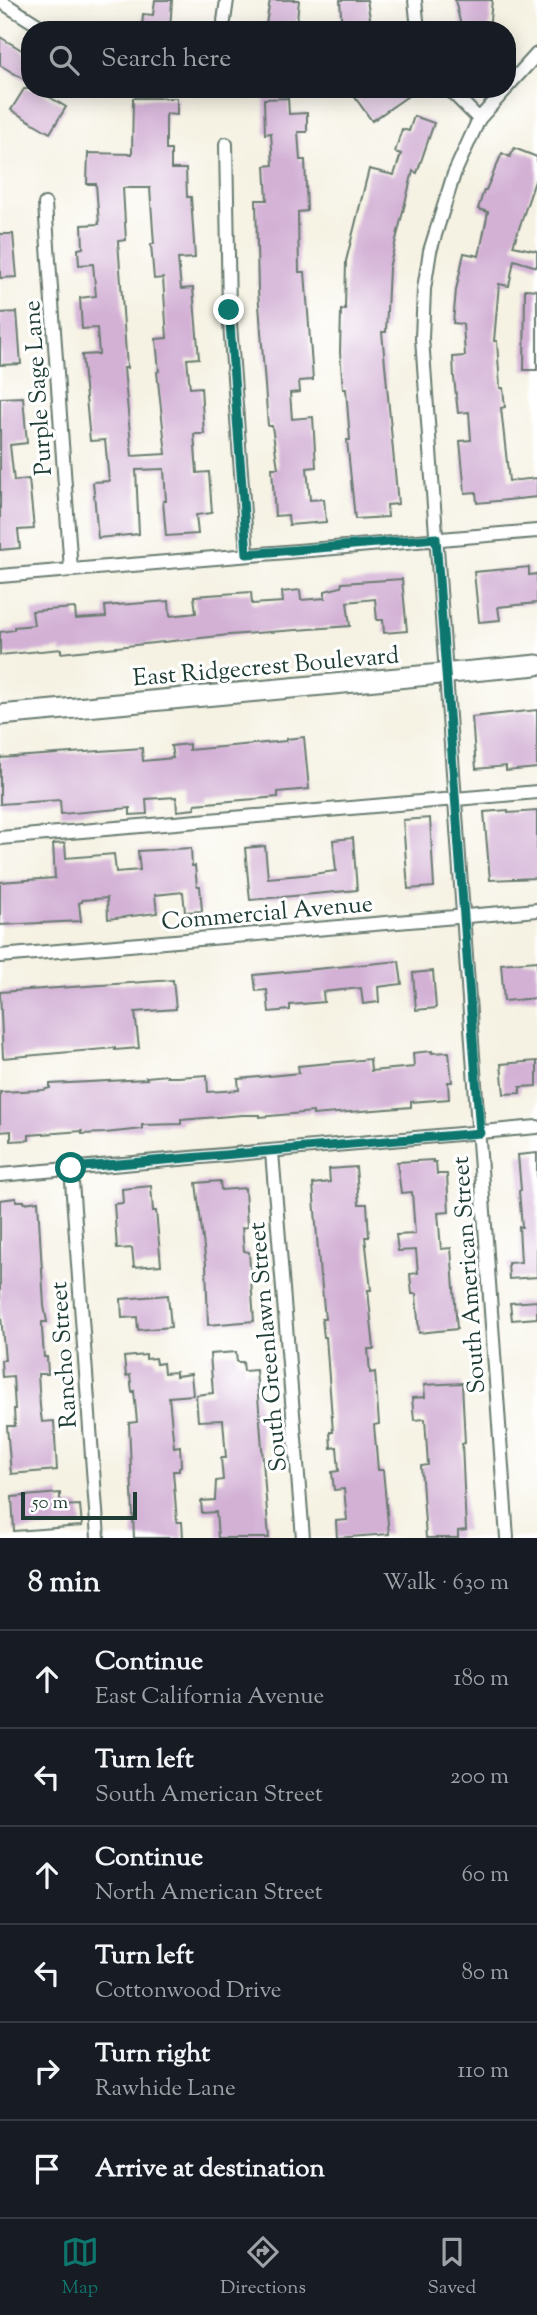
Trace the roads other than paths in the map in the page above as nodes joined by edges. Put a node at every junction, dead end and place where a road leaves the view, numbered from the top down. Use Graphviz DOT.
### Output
graph roads {
  1 [pos="227,0"];
  2 [pos="415,0"];
  3 [pos="0,1"];
  4 [pos="32,21"];
  5 [pos="224,21"];
  6 [pos="417,21"];
  7 [pos="537,54"];
  8 [pos="516,77"];
  9 [pos="458,98"];
  10 [pos="497,98"];
  11 [pos="479,119"];
  12 [pos="226,144"];
  13 [pos="45,204"];
  14 [pos="537,531"];
  15 [pos="436,538"];
  16 [pos="247,554"];
  17 [pos="71,570"];
  18 [pos="0,576"];
  19 [pos="537,665"];
  20 [pos="446,673"];
  21 [pos="0,715"];
  22 [pos="537,792"];
  23 [pos="456,799"];
  24 [pos="0,838"];
  25 [pos="537,909"];
  26 [pos="463,915"];
  27 [pos="0,956"];
  28 [pos="537,1127"];
  29 [pos="480,1133"];
  30 [pos="272,1152"];
  31 [pos="71,1168"];
  32 [pos="0,1175"];
  33 [pos="98,1538"];
  34 [pos="303,1538"];
  35 [pos="507,1538"];
  1 -- 5 [label="street"];
  2 -- 6 [label="street"];
  3 -- 4 [label="street"];
  7 -- 8 [label="street, South American Street"];
  9 -- 11 [label="street"];
  10 -- 11 [label="street, South American Street"];
  11 -- 15 [label="street, South American Street"];
  12 -- 16 [label="street"];
  13 -- 17 [label="street, Purple Sage Lane"];
  14 -- 15 [label="street"];
  15 -- 16 [label="street"];
  15 -- 20 [label="street, South American Street"];
  16 -- 17 [label="street"];
  17 -- 18 [label="street"];
  19 -- 20 [label="main road, East Ridgecrest Boulevard"];
  20 -- 21 [label="main road, East Ridgecrest Boulevard"];
  20 -- 23 [label="street, South American Street"];
  22 -- 23 [label="street"];
  23 -- 24 [label="street"];
  23 -- 26 [label="street, South American Street"];
  25 -- 26 [label="street, Commercial Avenue"];
  26 -- 27 [label="street, Commercial Avenue"];
  26 -- 29 [label="street, South American Street"];
  28 -- 29 [label="street"];
  29 -- 30 [label="street"];
  29 -- 35 [label="street, South American Street"];
  30 -- 31 [label="street"];
  30 -- 34 [label="street, South Greenlawn Street"];
  31 -- 32 [label="street"];
  31 -- 33 [label="street, Rancho Street"];
}
